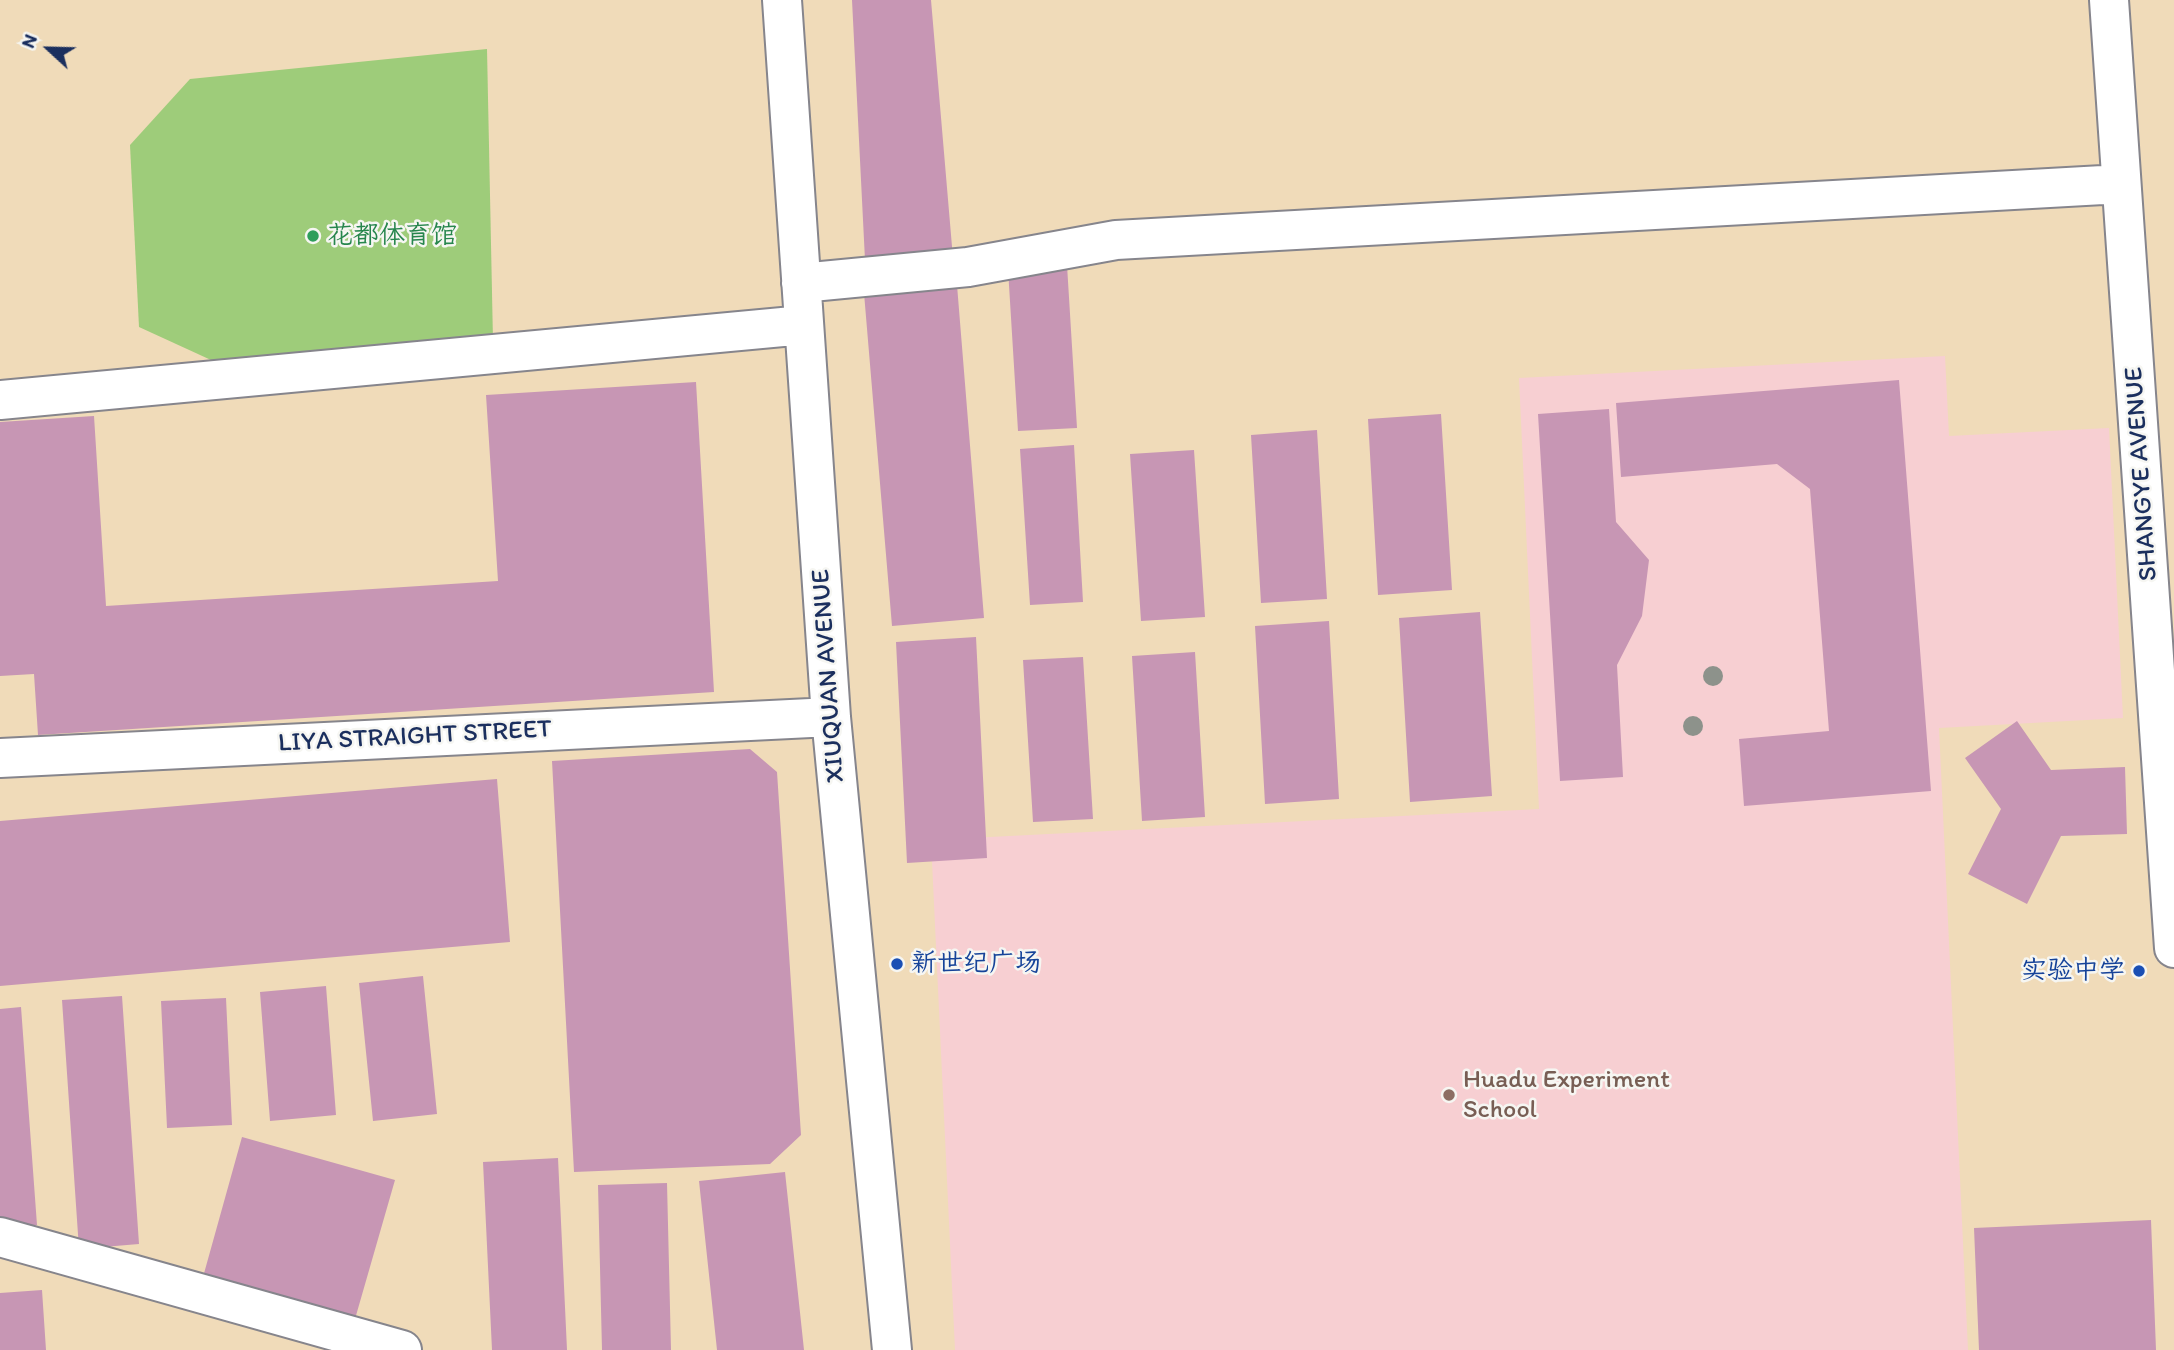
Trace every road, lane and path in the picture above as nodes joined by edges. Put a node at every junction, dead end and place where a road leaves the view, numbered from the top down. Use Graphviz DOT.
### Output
graph roads {
  1 [pos="782,0"];
  2 [pos="2109,0"];
  3 [pos="2121,184"];
  4 [pos="801,283"];
  5 [pos="804,325"];
  6 [pos="0,400"];
  7 [pos="2164,661"];
  8 [pos="831,717"];
  9 [pos="0,758"];
  10 [pos="2174,948"];
  11 [pos="0,1237"];
  12 [pos="402,1350"];
  13 [pos="892,1350"];
  1 -- 4 [label="street, XIUQUAN AVENUE"];
  2 -- 3 [label="street, SHANGYE AVENUE"];
  3 -- 4 [label="street"];
  3 -- 7 [label="street, SHANGYE AVENUE"];
  4 -- 5 [label="street, XIUQUAN AVENUE"];
  5 -- 6 [label="street"];
  5 -- 8 [label="street, XIUQUAN AVENUE"];
  7 -- 10 [label="street, SHANGYE AVENUE"];
  8 -- 9 [label="street, LIYA STRAIGHT STREET"];
  8 -- 13 [label="street, XIUQUAN AVENUE"];
  11 -- 12 [label="street"];
}
